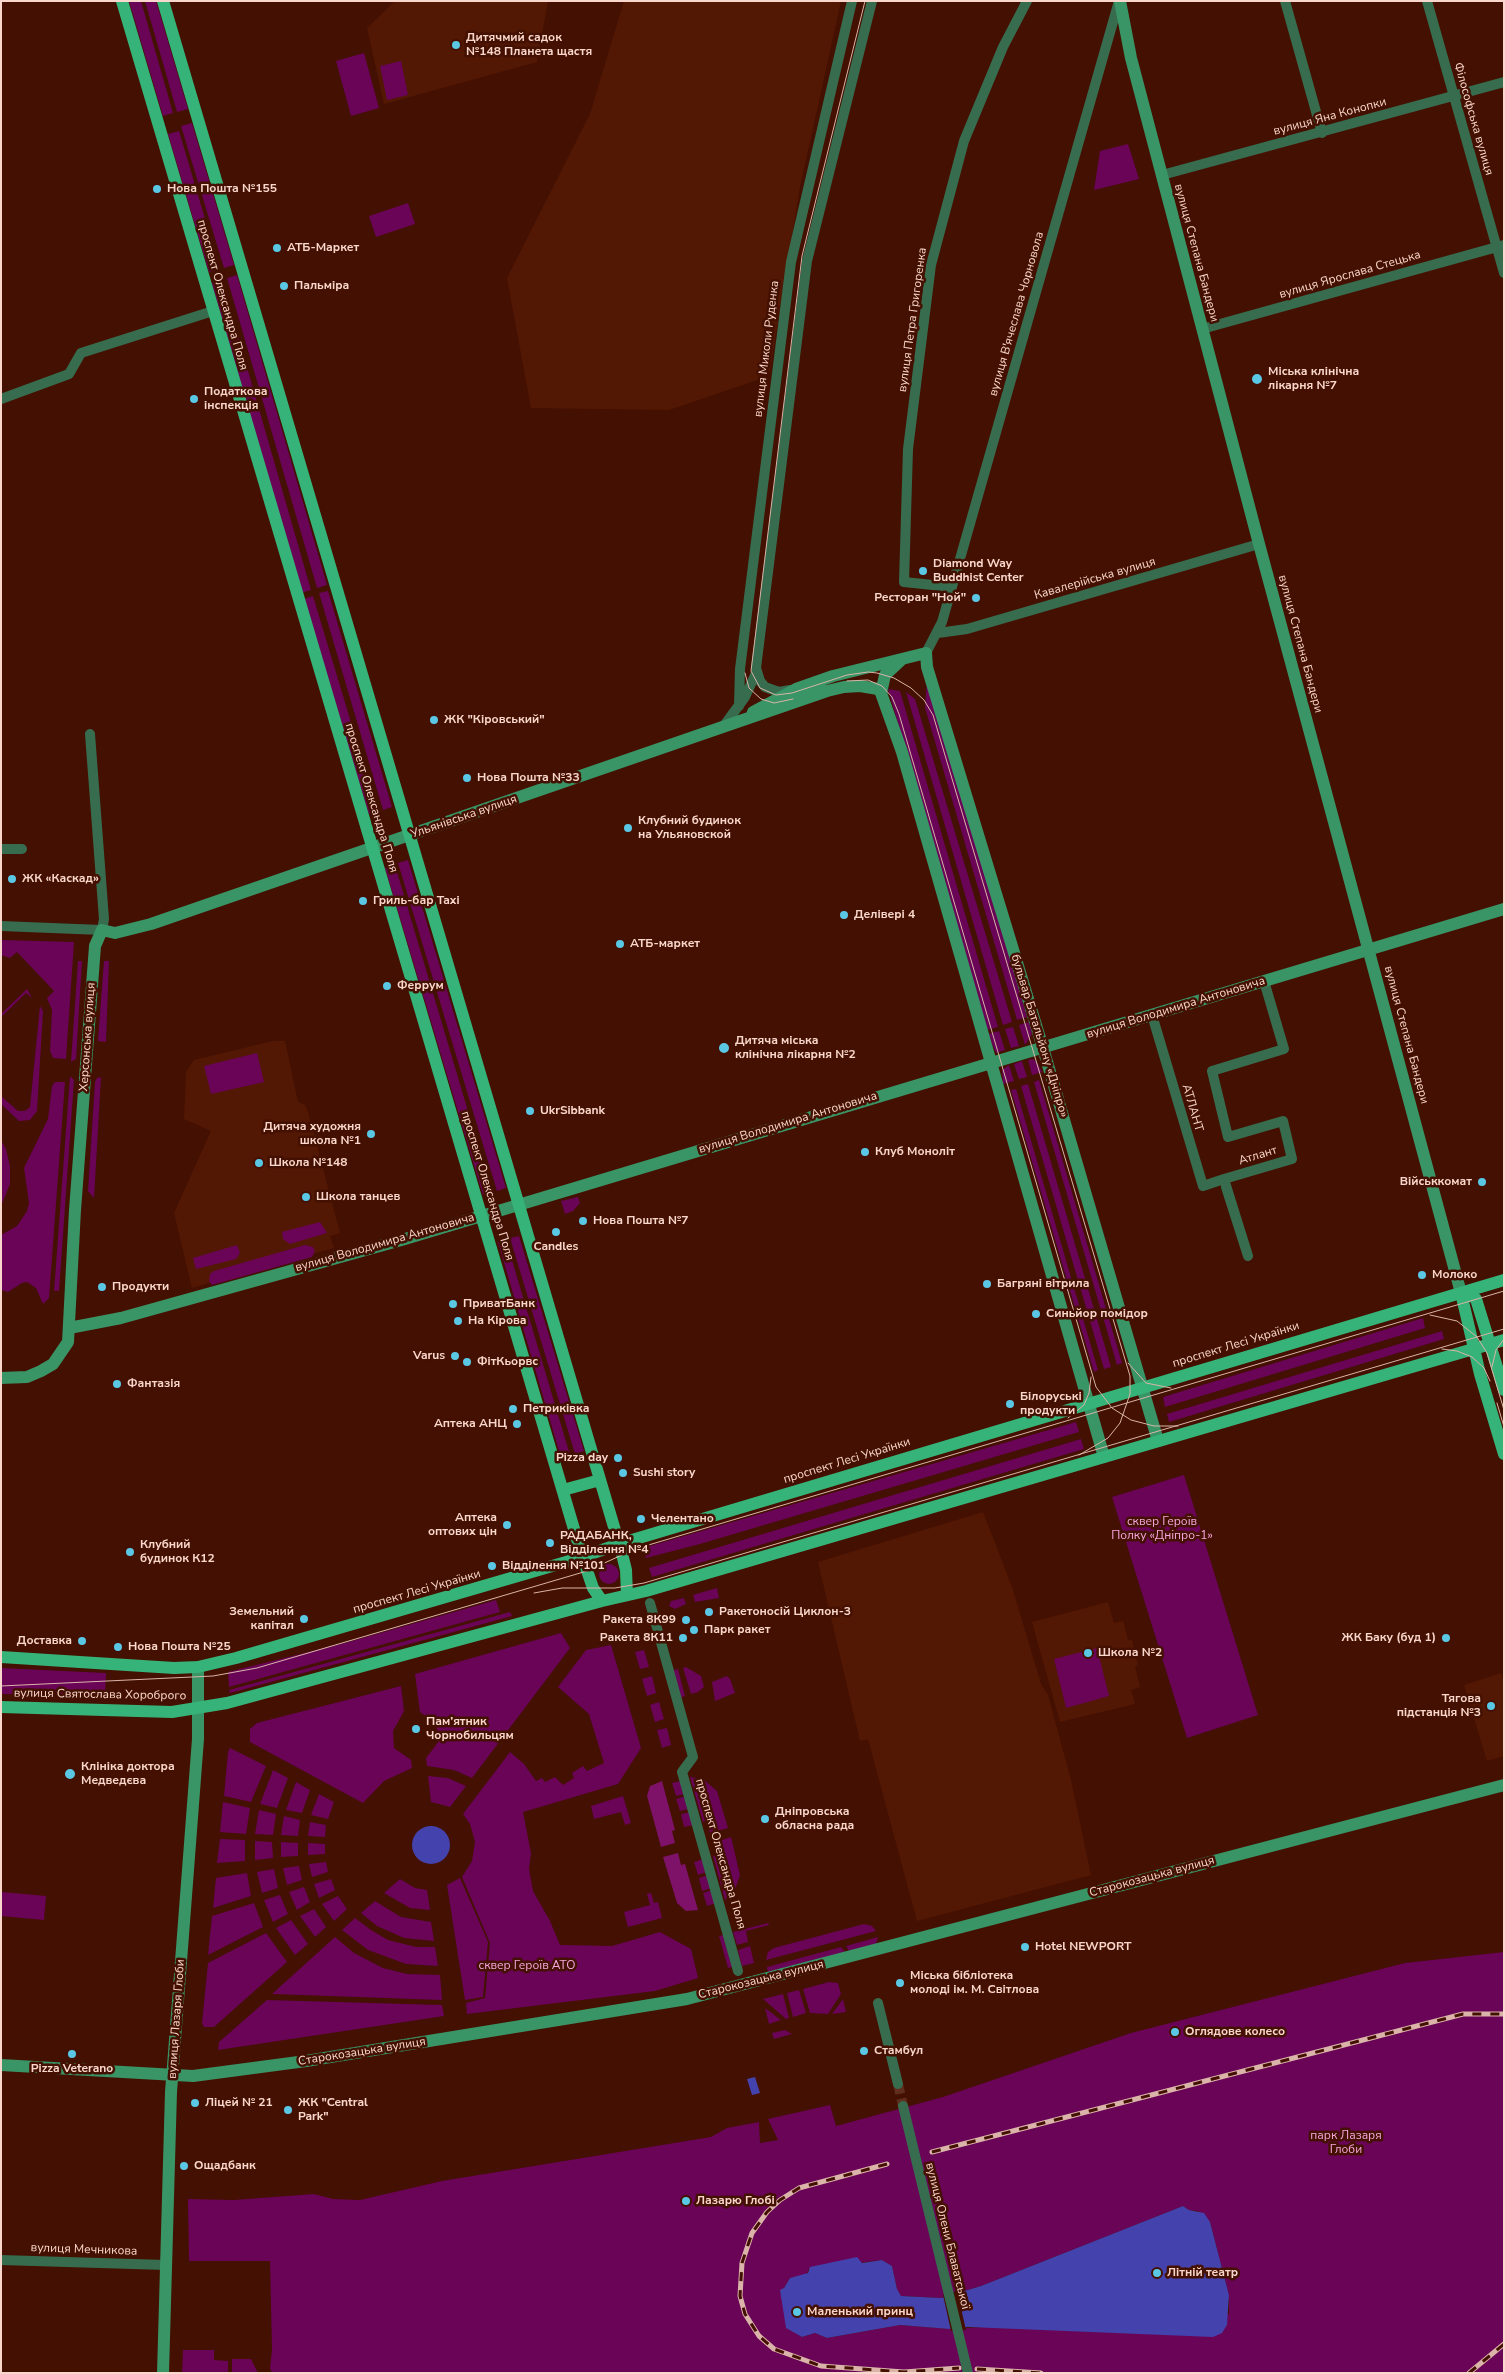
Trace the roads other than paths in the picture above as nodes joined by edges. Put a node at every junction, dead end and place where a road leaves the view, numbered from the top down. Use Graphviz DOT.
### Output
graph roads {
  1 [pos="122,1"];
  2 [pos="163,1"];
  3 [pos="852,1"];
  4 [pos="872,1"];
  5 [pos="1027,1"];
  6 [pos="1119,1"];
  7 [pos="1284,1"];
  8 [pos="1426,1"];
  9 [pos="1504,82"];
  10 [pos="1453,96"];
  11 [pos="1322,133"];
  12 [pos="1162,175"];
  13 [pos="1500,246"];
  14 [pos="1504,273"];
  15 [pos="213,311"];
  16 [pos="1202,329"];
  17 [pos="1,399"];
  18 [pos="1259,544"];
  19 [pos="952,587"];
  20 [pos="938,633"];
  21 [pos="926,653"];
  22 [pos="903,658"];
  23 [pos="756,673"];
  24 [pos="796,689"];
  25 [pos="880,691"];
  26 [pos="739,706"];
  27 [pos="738,722"];
  28 [pos="722,727"];
  29 [pos="90,734"];
  30 [pos="411,835"];
  31 [pos="1,849"];
  32 [pos="22,849"];
  33 [pos="372,849"];
  34 [pos="1504,909"];
  35 [pos="1,926"];
  36 [pos="102,930"];
  37 [pos="1369,950"];
  38 [pos="1264,982"];
  39 [pos="1152,1015"];
  40 [pos="1043,1048"];
  41 [pos="991,1063"];
  42 [pos="1225,1183"];
  43 [pos="518,1204"];
  44 [pos="481,1215"];
  45 [pos="1504,1280"];
  46 [pos="1461,1293"];
  47 [pos="69,1328"];
  48 [pos="1504,1340"];
  49 [pos="1490,1344"];
  50 [pos="1504,1348"];
  51 [pos="1474,1349"];
  52 [pos="1437,1360"];
  53 [pos="1498,1370"];
  54 [pos="1480,1374"];
  55 [pos="1,1378"];
  56 [pos="1143,1387"];
  57 [pos="1504,1390"];
  58 [pos="1089,1403"];
  59 [pos="1158,1441"];
  60 [pos="1504,1454"];
  61 [pos="1104,1457"];
  62 [pos="600,1480"];
  63 [pos="563,1490"];
  64 [pos="619,1544"];
  65 [pos="582,1556"];
  66 [pos="627,1595"];
  67 [pos="602,1600"];
  68 [pos="650,1603"];
  69 [pos="1,1657"];
  70 [pos="198,1667"];
  71 [pos="1,1706"];
  72 [pos="199,1709"];
  73 [pos="1504,1785"];
  74 [pos="738,1971"];
  75 [pos="878,2003"];
  76 [pos="1,2065"];
  77 [pos="173,2075"];
  78 [pos="898,2084"];
  79 [pos="903,2106"];
  80 [pos="1,2260"];
  81 [pos="166,2265"];
  82 [pos="163,2373"];
  83 [pos="968,2373"];
  1 -- 15 [label="main road, проспект Олександра Поля"];
  2 -- 30 [label="main road, проспект Олександра Поля"];
  3 -- 26 [label="street, вулиця Миколи Руденка"];
  4 -- 23 [label="street"];
  5 -- 19 [label="street, вулиця Петра Григоренка"];
  6 -- 12 [label="street, вулиця Степана Бандери"];
  6 -- 19 [label="street, вулиця В'ячеслава Чорновола"];
  7 -- 11 [label="street"];
  8 -- 10 [label="street, Філософська вулиця"];
  9 -- 10 [label="street, вулиця Яна Конопки"];
  10 -- 11 [label="street, вулиця Яна Конопки"];
  10 -- 13 [label="street, Філософська вулиця"];
  11 -- 12 [label="street, вулиця Яна Конопки"];
  12 -- 16 [label="street, вулиця Степана Бандери"];
  13 -- 14 [label="street, Філософська вулиця"];
  13 -- 16 [label="street, вулиця Ярослава Стецька"];
  15 -- 17 [label="street"];
  15 -- 33 [label="main road, проспект Олександра Поля"];
  16 -- 18 [label="street, вулиця Степана Бандери"];
  18 -- 20 [label="street, Кавалерійська вулиця"];
  18 -- 37 [label="street, вулиця Степана Бандери"];
  19 -- 20 [label="street, вулиця В'ячеслава Чорновола"];
  20 -- 21 [label="street"];
  21 -- 22 [label="street, Ульянівська вулиця"];
  21 -- 40 [label="street, бульвар Батальйону «Дніпро»"];
  22 -- 24 [label="street, Ульянівська вулиця"];
  22 -- 25 [label="street"];
  23 -- 24 [label="street"];
  23 -- 26 [label="street"];
  24 -- 27 [label="street, Ульянівська вулиця"];
  25 -- 27 [label="street, Ульянівська вулиця"];
  25 -- 41 [label="street"];
  26 -- 28 [label="street"];
  27 -- 28 [label="street, Ульянівська вулиця"];
  28 -- 30 [label="street, Ульянівська вулиця"];
  29 -- 36 [label="street, Херсонська вулиця"];
  30 -- 33 [label="street, Ульянівська вулиця"];
  30 -- 43 [label="main road, проспект Олександра Поля"];
  31 -- 32 [label="street"];
  33 -- 36 [label="street, Ульянівська вулиця"];
  33 -- 44 [label="main road, проспект Олександра Поля"];
  34 -- 37 [label="street, вулиця Володимира Антоновича"];
  35 -- 36 [label="street"];
  36 -- 47 [label="street, Херсонська вулиця"];
  37 -- 38 [label="street, вулиця Володимира Антоновича"];
  37 -- 46 [label="street, вулиця Степана Бандери"];
  38 -- 39 [label="street, вулиця Володимира Антоновича"];
  38 -- 42 [label="street, Атлант"];
  39 -- 40 [label="street, вулиця Володимира Антоновича"];
  39 -- 42 [label="street, АТЛАНТ"];
  40 -- 41 [label="street, вулиця Володимира Антоновича"];
  40 -- 56 [label="street, бульвар Батальйону «Дніпро»"];
  41 -- 43 [label="street, вулиця Володимира Антоновича"];
  41 -- 58 [label="street"];
  42 -- 42 [label="street"];
  43 -- 44 [label="street, вулиця Володимира Антоновича"];
  43 -- 62 [label="main road, проспект Олександра Поля"];
  44 -- 47 [label="street, вулиця Володимира Антоновича"];
  44 -- 63 [label="main road, проспект Олександра Поля"];
  45 -- 46 [label="main road, проспект Лесі Українки"];
  46 -- 49 [label="main road"];
  46 -- 51 [label="main road, вулиця Степана Бандери"];
  46 -- 56 [label="main road, проспект Лесі Українки"];
  47 -- 55 [label="street, Херсонська вулиця"];
  48 -- 49 [label="main road"];
  49 -- 51 [label="main road"];
  49 -- 53 [label="main road"];
  50 -- 53 [label="main road"];
  51 -- 52 [label="main road"];
  51 -- 54 [label="main road, вулиця Степана Бандери"];
  52 -- 54 [label="main road"];
  52 -- 59 [label="main road"];
  53 -- 57 [label="main road"];
  54 -- 60 [label="main road, вулиця Степана Бандери"];
  56 -- 58 [label="main road, проспект Лесі Українки"];
  56 -- 59 [label="street, бульвар Батальйону «Дніпро»"];
  58 -- 61 [label="street"];
  58 -- 64 [label="main road, проспект Лесі Українки"];
  59 -- 61 [label="main road"];
  61 -- 66 [label="main road"];
  62 -- 63 [label="main road"];
  62 -- 64 [label="main road, проспект Олександра Поля"];
  63 -- 65 [label="main road, проспект Олександра Поля"];
  64 -- 65 [label="main road, проспект Лесі Українки"];
  64 -- 66 [label="main road, проспект Олександра Поля"];
  65 -- 67 [label="main road, проспект Олександра Поля"];
  65 -- 70 [label="main road, проспект Лесі Українки"];
  66 -- 67 [label="main road"];
  67 -- 72 [label="main road"];
  68 -- 74 [label="street, проспект Олександра Поля"];
  69 -- 70 [label="main road"];
  70 -- 72 [label="street, вулиця Лазаря Глоби"];
  71 -- 72 [label="main road, вулиця Святослава Хороброго"];
  72 -- 77 [label="street, вулиця Лазаря Глоби"];
  73 -- 77 [label="street, Старокозацька вулиця"];
  75 -- 78 [label="street"];
  76 -- 77 [label="street, Старокозацька вулиця"];
  77 -- 81 [label="street, вулиця Лазаря Глоби"];
  79 -- 83 [label="street, вулиця Олени Блаватської"];
  80 -- 81 [label="street, вулиця Мечникова"];
  81 -- 82 [label="street, вулиця Лазаря Глоби"];
}
